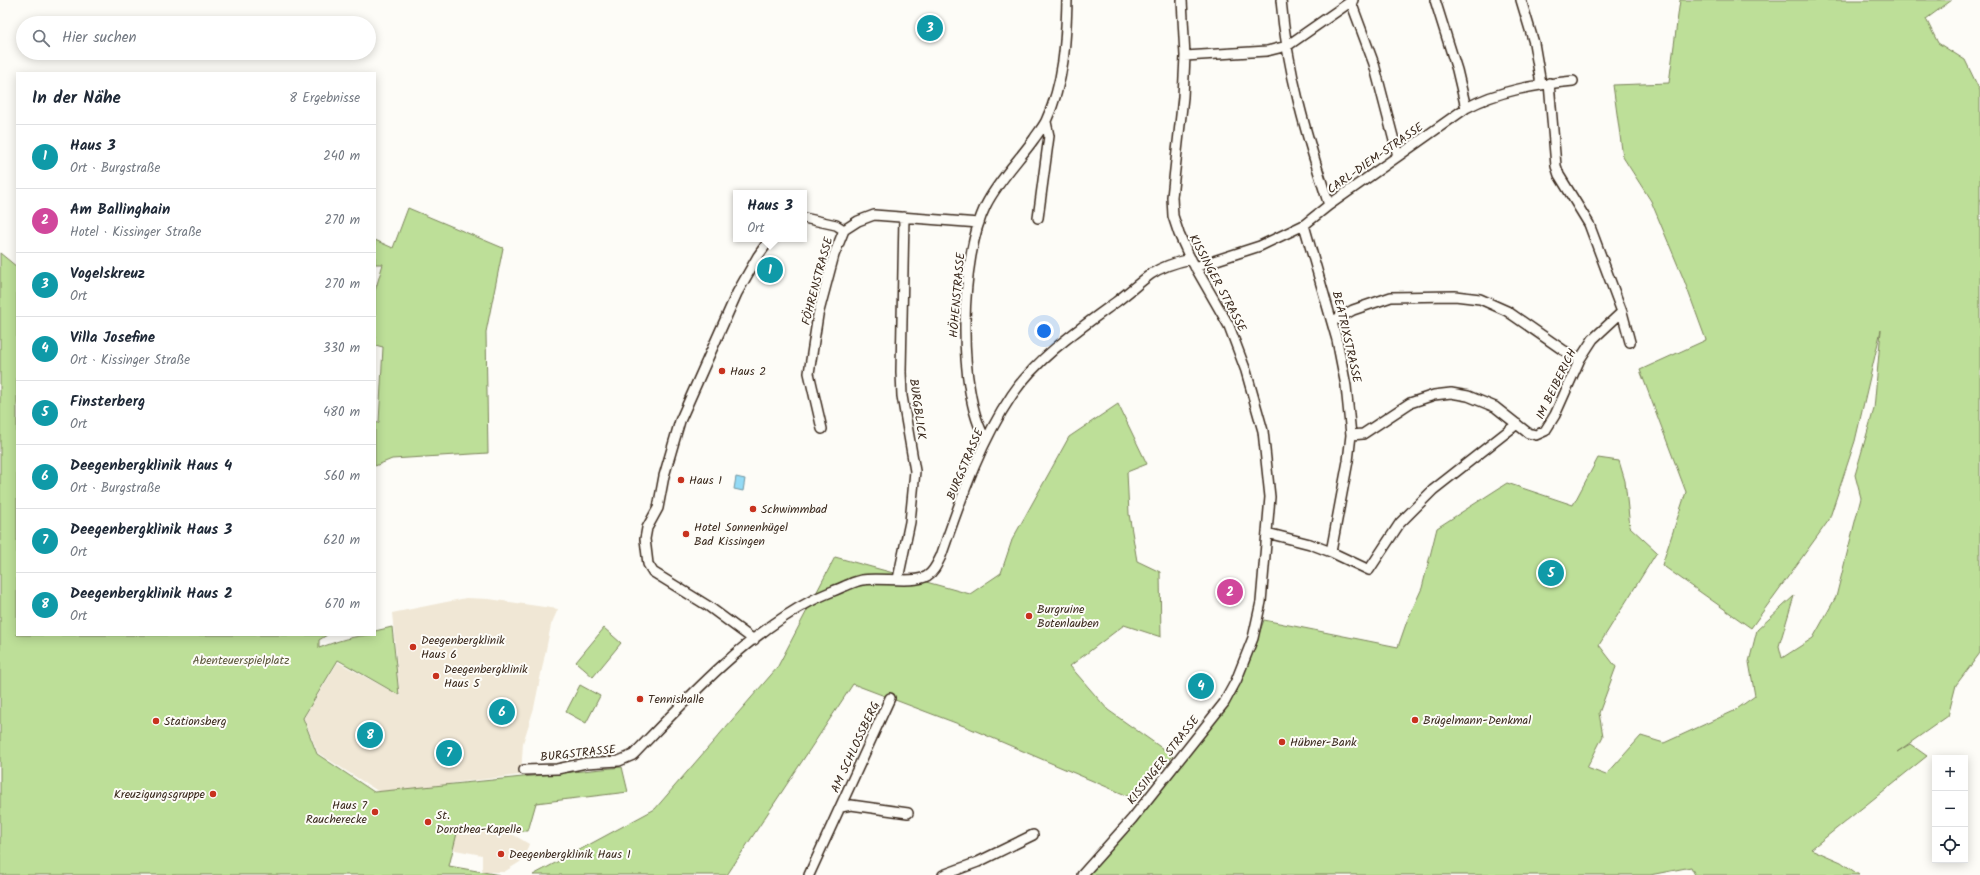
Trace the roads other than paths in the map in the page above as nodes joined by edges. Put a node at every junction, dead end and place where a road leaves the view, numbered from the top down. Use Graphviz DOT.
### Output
graph roads {
  1 [pos="1067,0"];
  2 [pos="1182,0"];
  3 [pos="1281,0"];
  4 [pos="1435,0"];
  5 [pos="1521,0"];
  6 [pos="1352,1"];
  7 [pos="1287,46"];
  8 [pos="1185,56"];
  9 [pos="1573,81"];
  10 [pos="1545,84"];
  11 [pos="1466,108"];
  12 [pos="1046,122"];
  13 [pos="1398,156"];
  14 [pos="1329,205"];
  15 [pos="904,217"];
  16 [pos="1038,218"];
  17 [pos="807,219"];
  18 [pos="979,223"];
  19 [pos="1304,225"];
  20 [pos="844,230"];
  21 [pos="768,242"];
  22 [pos="1193,263"];
  23 [pos="1622,312"];
  24 [pos="1332,321"];
  25 [pos="1630,342"];
  26 [pos="1580,359"];
  27 [pos="1517,424"];
  28 [pos="822,429"];
  29 [pos="1351,435"];
  30 [pos="986,440"];
  31 [pos="1267,533"];
  32 [pos="1331,552"];
  33 [pos="898,579"];
  34 [pos="754,640"];
  35 [pos="890,698"];
  36 [pos="524,770"];
  37 [pos="841,807"];
  38 [pos="908,813"];
  39 [pos="1033,835"];
  40 [pos="809,875"];
  41 [pos="943,875"];
  42 [pos="1082,875"];
  1 -- 12 [label="street, HÖHENSTRASSE"];
  2 -- 8 [label="street, KISSINGER STRASSE"];
  3 -- 7 [label="street"];
  4 -- 11 [label="street"];
  5 -- 10 [label="street"];
  6 -- 7 [label="street"];
  6 -- 13 [label="street"];
  7 -- 8 [label="street"];
  7 -- 14 [label="street"];
  8 -- 22 [label="street, KISSINGER STRASSE"];
  9 -- 10 [label="street, CARL-DIEM-STRASSE"];
  10 -- 11 [label="street, CARL-DIEM-STRASSE"];
  10 -- 23 [label="street"];
  11 -- 13 [label="street, CARL-DIEM-STRASSE"];
  12 -- 16 [label="street, HÖHENSTRASSE"];
  12 -- 18 [label="street, HÖHENSTRASSE"];
  13 -- 14 [label="street, CARL-DIEM-STRASSE"];
  14 -- 19 [label="street, CARL-DIEM-STRASSE"];
  15 -- 18 [label="street, FÖHRENSTRASSE"];
  15 -- 20 [label="street, FÖHRENSTRASSE"];
  15 -- 33 [label="street, BURGBLICK"];
  17 -- 20 [label="street"];
  18 -- 30 [label="street, HÖHENSTRASSE"];
  19 -- 22 [label="street, CARL-DIEM-STRASSE"];
  19 -- 24 [label="street, BEATRIXSTRASSE"];
  20 -- 28 [label="street, FÖHRENSTRASSE"];
  21 -- 34 [label="street"];
  22 -- 30 [label="street, BURGSTRASSE"];
  22 -- 31 [label="street, KISSINGER STRASSE"];
  23 -- 25 [label="street"];
  23 -- 26 [label="street, IM BEIBERICH"];
  24 -- 26 [label="street"];
  24 -- 29 [label="street, BEATRIXSTRASSE"];
  26 -- 27 [label="street, IM BEIBERICH"];
  27 -- 29 [label="street, IM BEIBERICH"];
  27 -- 32 [label="street"];
  29 -- 32 [label="street, BEATRIXSTRASSE"];
  30 -- 33 [label="street, BURGSTRASSE"];
  31 -- 32 [label="street"];
  31 -- 42 [label="street, KISSINGER STRASSE"];
  33 -- 34 [label="street, BURGSTRASSE"];
  34 -- 36 [label="street, BURGSTRASSE"];
  35 -- 37 [label="street, AM SCHLOSSBERG"];
  37 -- 38 [label="street, AM SCHLOSSBERG"];
  37 -- 40 [label="street, AM SCHLOSSBERG"];
  39 -- 41 [label="street"];
}
